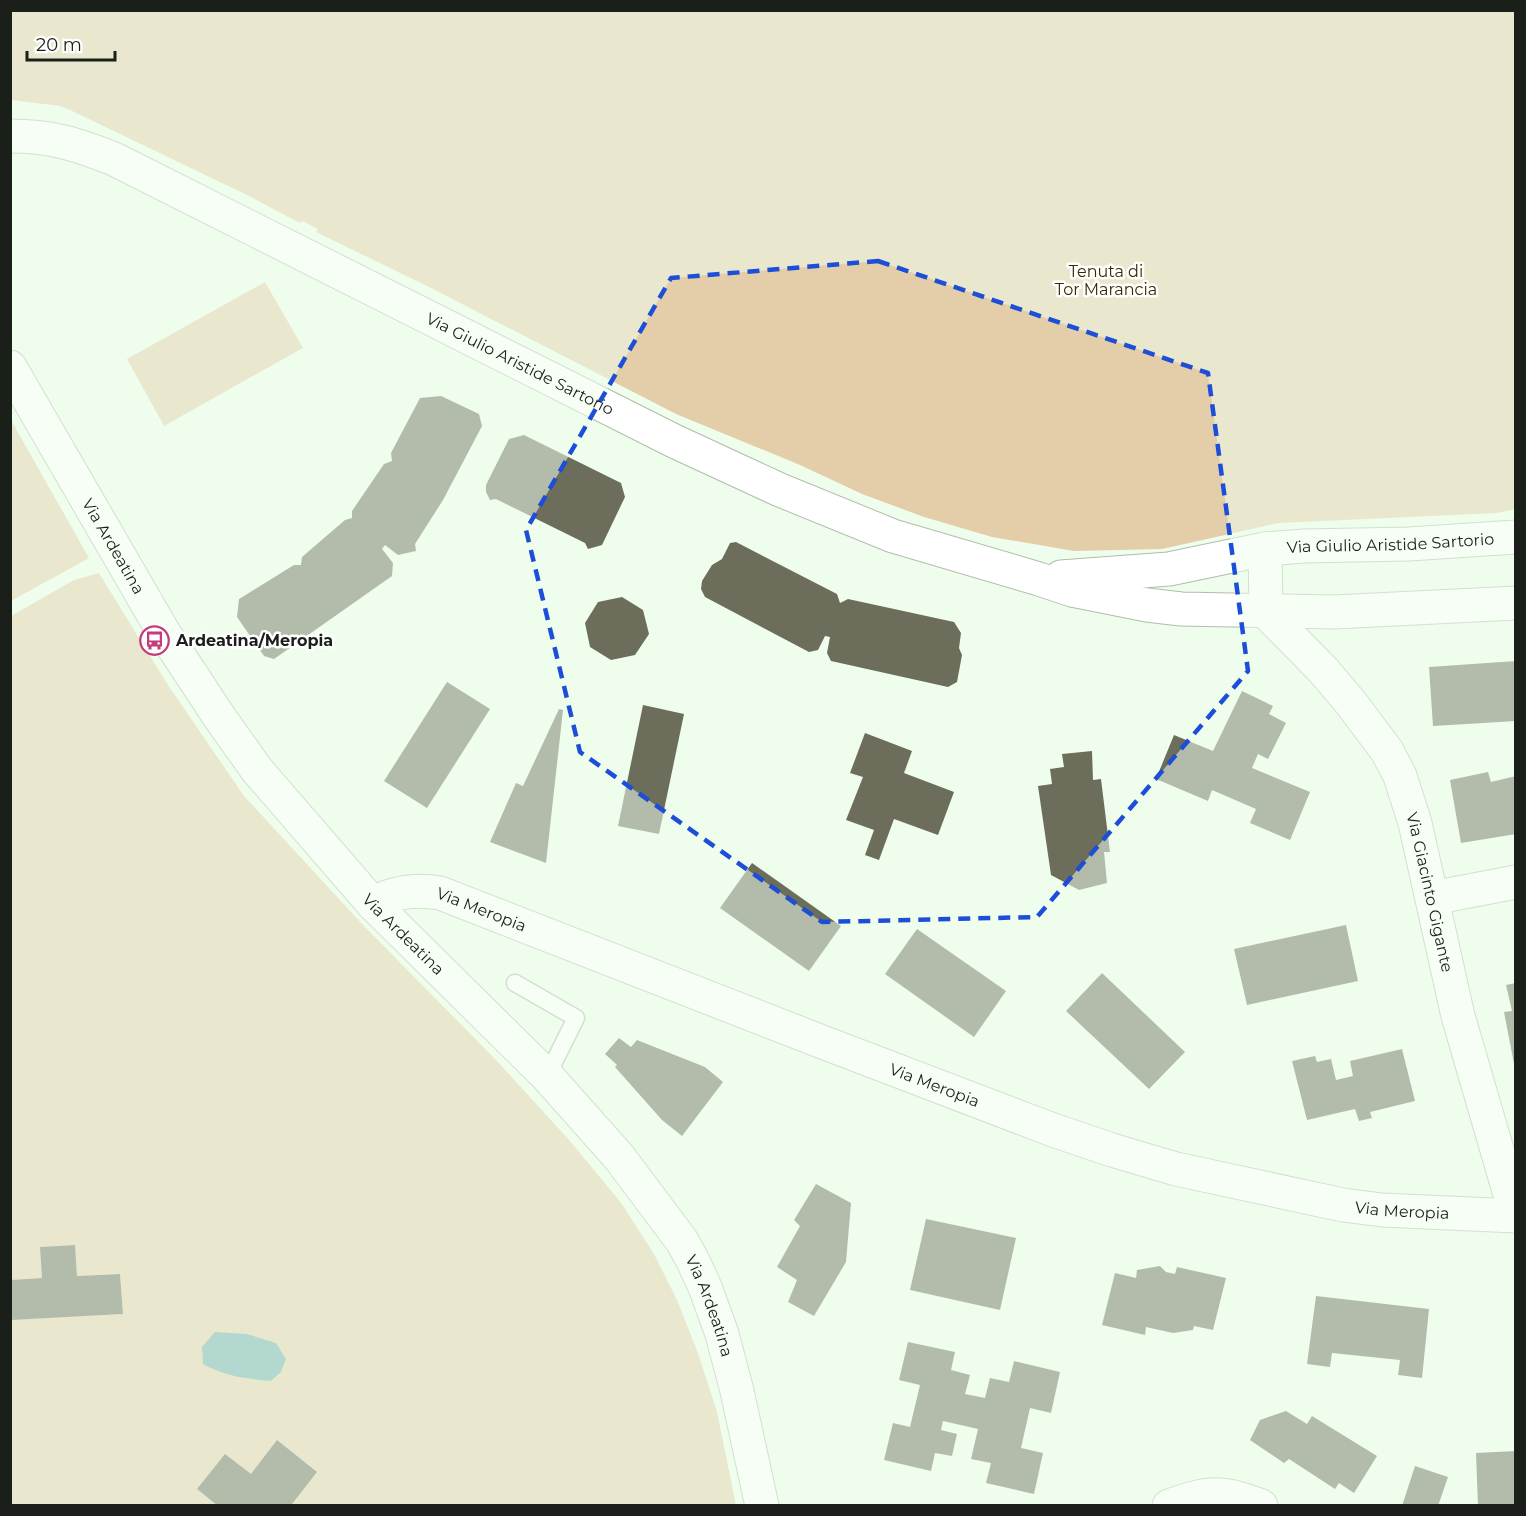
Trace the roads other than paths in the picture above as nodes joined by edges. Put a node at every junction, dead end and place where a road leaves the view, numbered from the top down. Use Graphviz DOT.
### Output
graph roads {
  1 [pos="10,136"];
  2 [pos="10,367"];
  3 [pos="1515,537"];
  4 [pos="1265,549"];
  5 [pos="1039,579"];
  6 [pos="1515,603"];
  7 [pos="1266,612"];
  8 [pos="1515,882"];
  9 [pos="1432,898"];
  10 [pos="373,904"];
  11 [pos="515,983"];
  12 [pos="547,1076"];
  13 [pos="1515,1216"];
  14 [pos="762,1506"];
  15 [pos="1169,1506"];
  16 [pos="1262,1506"];
  1 -- 5 [label="street, Via Giulio Aristide Sartorio"];
  2 -- 10 [label="street, Via Ardeatina"];
  3 -- 4 [label="street, Via Giulio Aristide Sartorio"];
  4 -- 5 [label="street, Via Giulio Aristide Sartorio"];
  4 -- 7 [label="street, Via Giulio Aristide Sartorio"];
  5 -- 7 [label="street, Via Giulio Aristide Sartorio"];
  6 -- 7 [label="street, Via Giulio Aristide Sartorio"];
  7 -- 9 [label="street, Via Giacinto Gigante"];
  8 -- 9 [label="street"];
  9 -- 13 [label="street, Via Giacinto Gigante"];
  10 -- 12 [label="street, Via Ardeatina"];
  10 -- 13 [label="street, Via Meropia"];
  11 -- 12 [label="lane"];
  12 -- 14 [label="street, Via Ardeatina"];
  15 -- 16 [label="street"];
}
